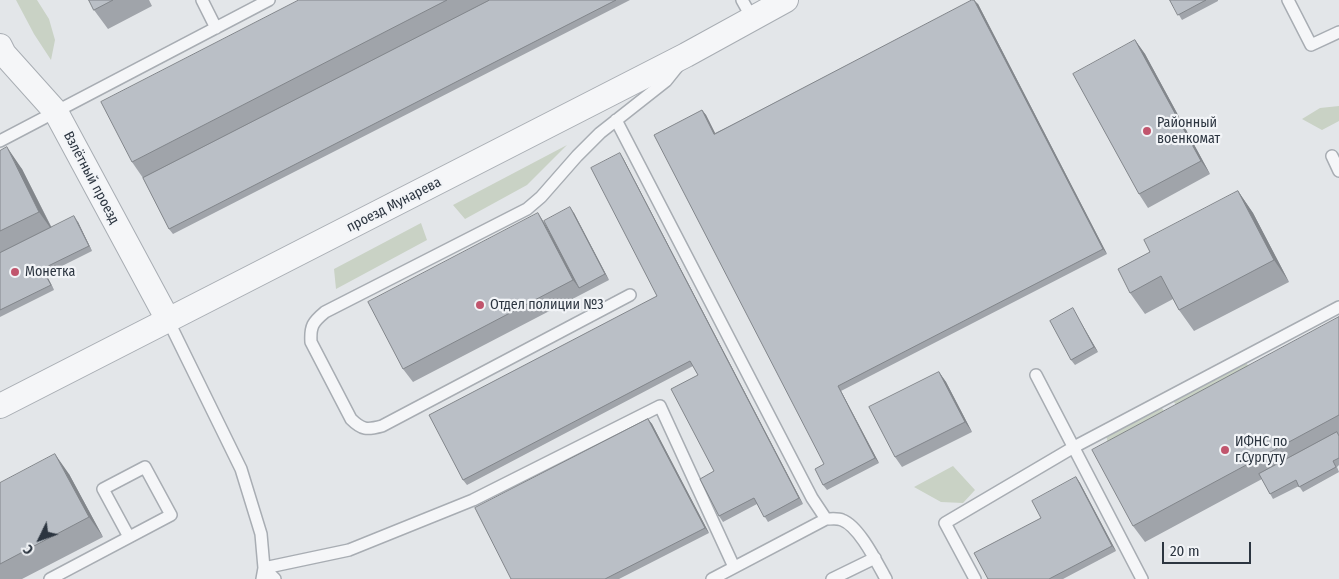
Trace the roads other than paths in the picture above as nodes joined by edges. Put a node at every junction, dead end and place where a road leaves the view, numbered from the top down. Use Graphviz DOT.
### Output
graph roads {
  1 [pos="202,0"];
  2 [pos="269,0"];
  3 [pos="786,0"];
  4 [pos="1288,0"];
  5 [pos="747,9"];
  6 [pos="216,28"];
  7 [pos="1339,32"];
  8 [pos="0,46"];
  9 [pos="686,55"];
  10 [pos="56,112"];
  11 [pos="616,120"];
  12 [pos="0,141"];
  13 [pos="1332,156"];
  14 [pos="1339,171"];
  15 [pos="630,295"];
  16 [pos="1339,307"];
  17 [pos="168,320"];
  18 [pos="1036,375"];
  19 [pos="0,406"];
  20 [pos="1074,447"];
  21 [pos="826,519"];
  22 [pos="129,537"];
  23 [pos="874,558"];
  24 [pos="734,567"];
  25 [pos="263,574"];
  26 [pos="50,579"];
  27 [pos="275,579"];
  28 [pos="712,579"];
  29 [pos="832,579"];
  30 [pos="886,579"];
  31 [pos="975,579"];
  32 [pos="1142,579"];
  1 -- 6 [label="lane"];
  2 -- 6 [label="lane"];
  3 -- 5 [label="street, проезд Мунарева"];
  4 -- 7 [label="lane"];
  5 -- 9 [label="street, проезд Мунарева"];
  6 -- 10 [label="lane"];
  8 -- 10 [label="street, Взлётный проезд"];
  9 -- 11 [label="lane"];
  9 -- 17 [label="street, проезд Мунарева"];
  10 -- 12 [label="lane"];
  10 -- 17 [label="street, Взлётный проезд"];
  11 -- 15 [label="lane"];
  11 -- 21 [label="lane"];
  13 -- 14 [label="lane"];
  16 -- 20 [label="lane"];
  17 -- 19 [label="street, проезд Мунарева"];
  17 -- 25 [label="lane"];
  18 -- 20 [label="lane"];
  20 -- 31 [label="lane"];
  20 -- 32 [label="lane"];
  21 -- 23 [label="lane"];
  21 -- 24 [label="lane"];
  22 -- 22 [label="lane"];
  22 -- 26 [label="lane"];
  23 -- 29 [label="lane"];
  23 -- 30 [label="lane"];
  24 -- 25 [label="lane"];
  24 -- 28 [label="lane"];
  25 -- 27 [label="lane"];
}
